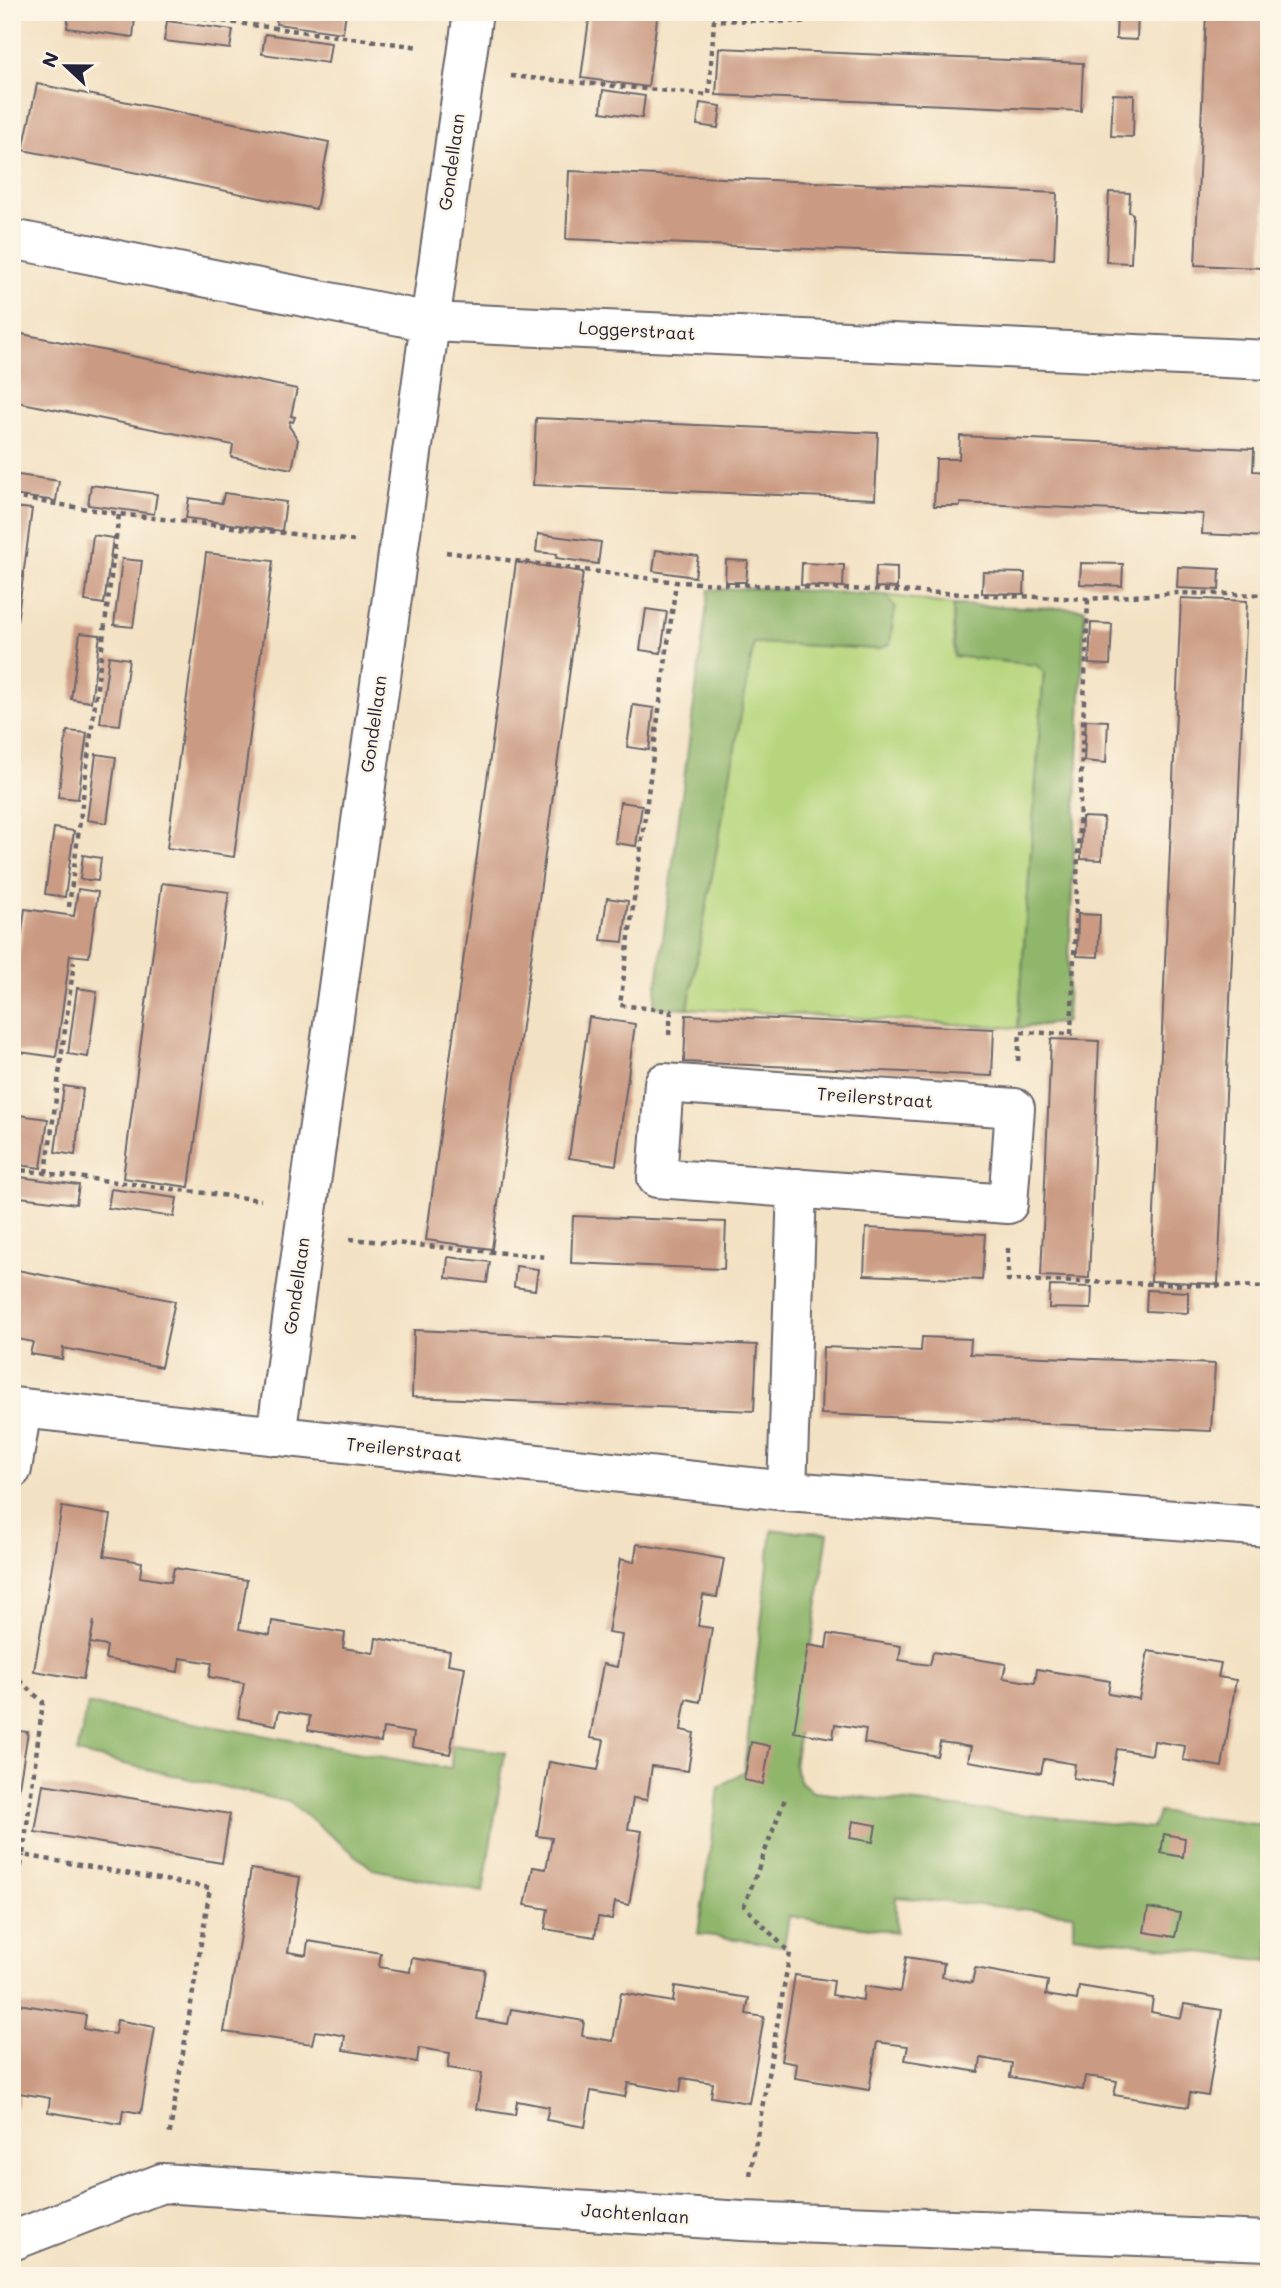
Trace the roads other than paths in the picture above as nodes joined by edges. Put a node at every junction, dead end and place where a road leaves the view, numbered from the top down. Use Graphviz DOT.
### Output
graph roads {
  1 [pos="473,12"];
  2 [pos="12,239"];
  3 [pos="430,322"];
  4 [pos="1269,360"];
  5 [pos="797,1188"];
  6 [pos="17,1408"];
  7 [pos="276,1436"];
  8 [pos="12,1469"];
  9 [pos="787,1491"];
  10 [pos="1269,1527"];
  11 [pos="12,2241"];
  12 [pos="1269,2241"];
  1 -- 3 [label="street, Gondellaan"];
  2 -- 3 [label="street, Loggerstraat"];
  3 -- 4 [label="street, Loggerstraat"];
  3 -- 7 [label="street, Gondellaan"];
  5 -- 5 [label="street, Treilerstraat"];
  5 -- 9 [label="street"];
  6 -- 7 [label="street, Treilerstraat"];
  6 -- 8 [label="street, Treilerstraat"];
  7 -- 9 [label="street, Treilerstraat"];
  9 -- 10 [label="street, Treilerstraat"];
  11 -- 12 [label="street, Jachtenlaan"];
}
